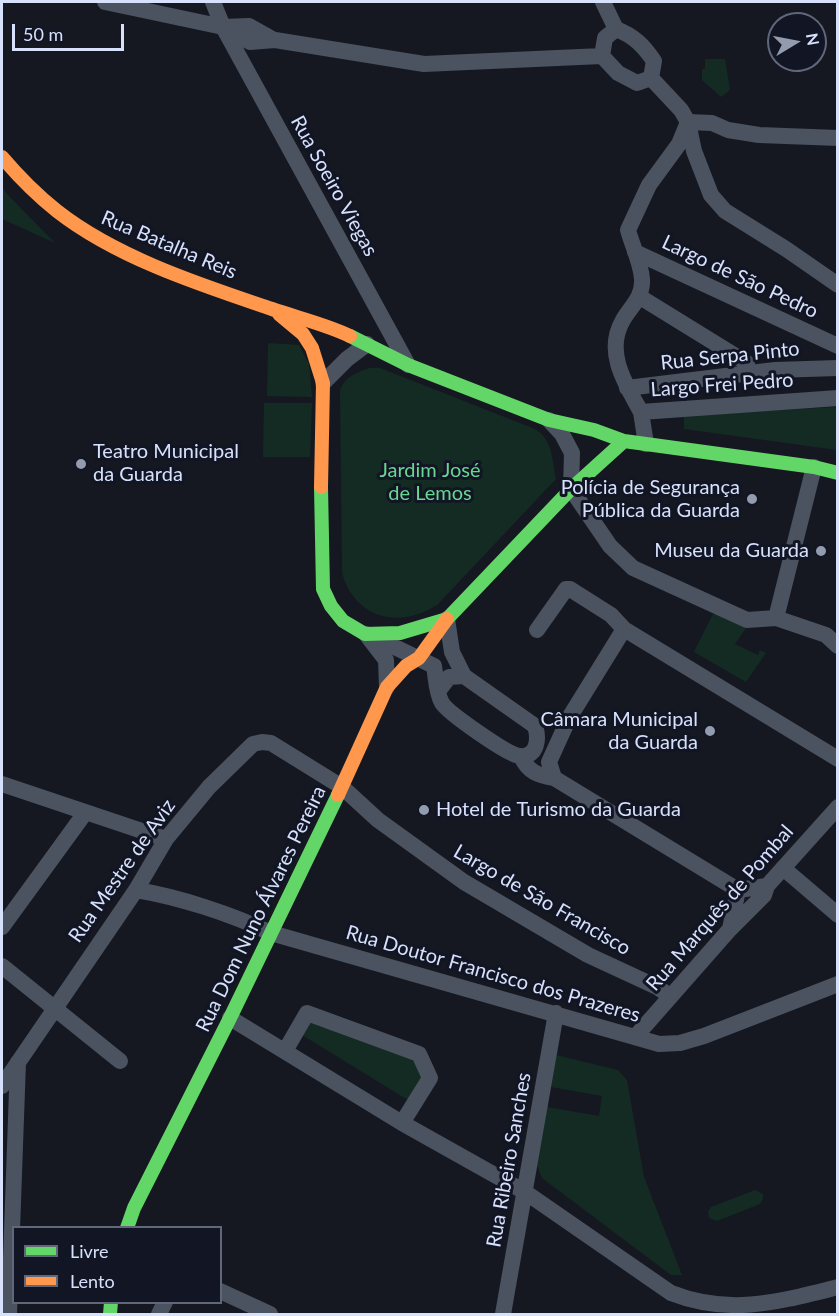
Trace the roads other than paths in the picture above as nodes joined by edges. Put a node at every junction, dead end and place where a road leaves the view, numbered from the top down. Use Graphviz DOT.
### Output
graph roads {
  1 [pos="105,2"];
  2 [pos="213,2"];
  3 [pos="220,2"];
  4 [pos="603,2"];
  5 [pos="223,27"];
  6 [pos="616,29"];
  7 [pos="602,56"];
  8 [pos="651,78"];
  9 [pos="688,122"];
  10 [pos="837,138"];
  11 [pos="2,157"];
  12 [pos="635,252"];
  13 [pos="837,285"];
  14 [pos="640,297"];
  15 [pos="275,310"];
  16 [pos="833,343"];
  17 [pos="367,344"];
  18 [pos="408,364"];
  19 [pos="837,368"];
  20 [pos="819,369"];
  21 [pos="748,374"];
  22 [pos="323,383"];
  23 [pos="627,388"];
  24 [pos="837,398"];
  25 [pos="641,412"];
  26 [pos="549,420"];
  27 [pos="624,441"];
  28 [pos="646,444"];
  29 [pos="814,467"];
  30 [pos="837,473"];
  31 [pos="571,489"];
  32 [pos="776,618"];
  33 [pos="447,619"];
  34 [pos="624,629"];
  35 [pos="537,630"];
  36 [pos="365,633"];
  37 [pos="837,646"];
  38 [pos="419,658"];
  39 [pos="464,676"];
  40 [pos="387,687"];
  41 [pos="439,690"];
  42 [pos="569,717"];
  43 [pos="535,726"];
  44 [pos="521,756"];
  45 [pos="837,759"];
  46 [pos="554,778"];
  47 [pos="2,784"];
  48 [pos="342,787"];
  49 [pos="837,807"];
  50 [pos="85,813"];
  51 [pos="166,839"];
  52 [pos="783,868"];
  53 [pos="767,886"];
  54 [pos="136,890"];
  55 [pos="738,890"];
  56 [pos="837,915"];
  57 [pos="2,927"];
  58 [pos="730,929"];
  59 [pos="271,933"];
  60 [pos="2,966"];
  61 [pos="837,984"];
  62 [pos="670,996"];
  63 [pos="54,1008"];
  64 [pos="556,1014"];
  65 [pos="230,1018"];
  66 [pos="635,1037"];
  67 [pos="285,1051"];
  68 [pos="120,1061"];
  69 [pos="18,1062"];
  70 [pos="2,1086"];
  71 [pos="402,1123"];
  72 [pos="525,1192"];
  73 [pos="12,1226"];
  74 [pos="127,1226"];
  75 [pos="12,1230"];
  76 [pos="837,1287"];
  77 [pos="222,1291"];
  78 [pos="9,1314"];
  79 [pos="270,1314"];
  80 [pos="503,1314"];
  1 -- 5 [label="street"];
  2 -- 5 [label="street"];
  3 -- 5 [label="street"];
  4 -- 6 [label="street"];
  5 -- 7 [label="street"];
  5 -- 18 [label="street, Rua Soeiro Viegas"];
  6 -- 7 [label="street"];
  6 -- 8 [label="street"];
  7 -- 8 [label="street"];
  8 -- 9 [label="street"];
  9 -- 10 [label="street"];
  9 -- 12 [label="street"];
  9 -- 13 [label="street"];
  11 -- 15 [label="main road, Rua Batalha Reis"];
  12 -- 14 [label="street"];
  12 -- 16 [label="street, Largo de São Pedro"];
  14 -- 21 [label="street"];
  14 -- 23 [label="street"];
  15 -- 17 [label="main road, Rua Batalha Reis"];
  15 -- 22 [label="main road, Rua Batalha Reis"];
  16 -- 20 [label="street, Largo de São Pedro"];
  17 -- 18 [label="main road, Rua Batalha Reis"];
  17 -- 22 [label="street"];
  18 -- 26 [label="main road, Rua Batalha Reis"];
  19 -- 20 [label="street, Rua Serpa Pinto"];
  20 -- 21 [label="street, Rua Serpa Pinto"];
  21 -- 23 [label="street, Rua Serpa Pinto"];
  22 -- 36 [label="main road, Rua Batalha Reis"];
  23 -- 25 [label="street"];
  24 -- 25 [label="street, Largo Frei Pedro"];
  25 -- 28 [label="street, Largo Frei Pedro"];
  26 -- 27 [label="main road, Rua Batalha Reis"];
  26 -- 31 [label="street"];
  27 -- 28 [label="main road"];
  27 -- 31 [label="main road, Rua Dom Nuno Álvares Pereira"];
  28 -- 29 [label="main road"];
  29 -- 30 [label="main road"];
  29 -- 32 [label="street"];
  31 -- 32 [label="street"];
  31 -- 33 [label="main road, Rua Dom Nuno Álvares Pereira"];
  32 -- 37 [label="street"];
  33 -- 36 [label="main road"];
  33 -- 38 [label="main road, Rua Dom Nuno Álvares Pereira"];
  33 -- 39 [label="street"];
  34 -- 35 [label="street"];
  34 -- 42 [label="street"];
  34 -- 45 [label="street"];
  36 -- 38 [label="street"];
  36 -- 40 [label="street"];
  38 -- 40 [label="main road, Rua Dom Nuno Álvares Pereira"];
  38 -- 41 [label="street"];
  39 -- 41 [label="street"];
  39 -- 43 [label="street"];
  40 -- 48 [label="main road, Rua Dom Nuno Álvares Pereira"];
  41 -- 44 [label="street"];
  42 -- 43 [label="street"];
  42 -- 46 [label="street"];
  43 -- 44 [label="street"];
  44 -- 46 [label="street"];
  46 -- 55 [label="street"];
  47 -- 50 [label="street"];
  48 -- 51 [label="street, Rua Mestre de Aviz"];
  48 -- 59 [label="main road, Rua Dom Nuno Álvares Pereira"];
  48 -- 62 [label="street, Largo de São Francisco"];
  49 -- 52 [label="street, Rua Marquês de Pombal"];
  50 -- 51 [label="street"];
  50 -- 57 [label="street"];
  51 -- 54 [label="street, Rua Mestre de Aviz"];
  52 -- 53 [label="street, Rua Marquês de Pombal"];
  52 -- 56 [label="street"];
  53 -- 55 [label="street"];
  53 -- 58 [label="street, Rua Marquês de Pombal"];
  54 -- 59 [label="street, Rua Doutor Francisco dos Prazeres"];
  54 -- 63 [label="street, Rua Mestre de Aviz"];
  55 -- 58 [label="street"];
  58 -- 62 [label="street, Rua Marquês de Pombal"];
  59 -- 64 [label="street, Rua Doutor Francisco dos Prazeres"];
  59 -- 65 [label="main road, Rua Dom Nuno Álvares Pereira"];
  60 -- 63 [label="street"];
  61 -- 66 [label="street, Rua Doutor Francisco dos Prazeres"];
  62 -- 66 [label="street, Rua Marquês de Pombal"];
  63 -- 68 [label="street"];
  63 -- 69 [label="street, Rua Mestre de Aviz"];
  64 -- 66 [label="street, Rua Doutor Francisco dos Prazeres"];
  64 -- 72 [label="street, Rua Ribeiro Sanches"];
  65 -- 67 [label="street"];
  65 -- 74 [label="main road, Rua Dom Nuno Álvares Pereira"];
  67 -- 71 [label="street"];
  67 -- 71 [label="street"];
  69 -- 70 [label="street, Rua Mestre de Aviz"];
  69 -- 73 [label="street"];
  71 -- 72 [label="street"];
  72 -- 76 [label="street"];
  72 -- 80 [label="street, Rua Ribeiro Sanches"];
  75 -- 78 [label="street"];
  77 -- 79 [label="street"];
}
